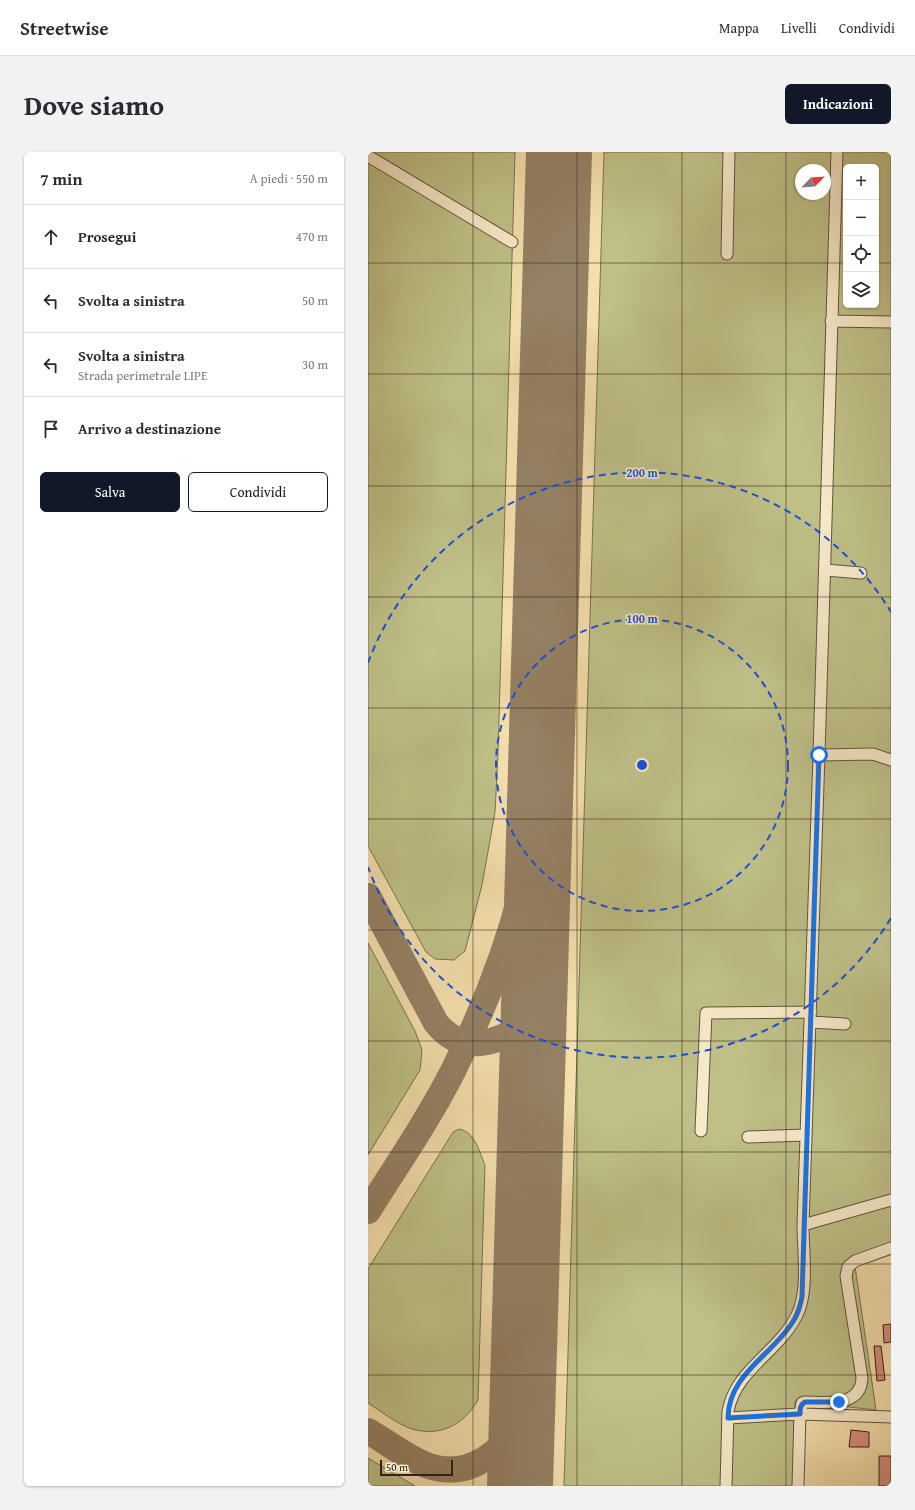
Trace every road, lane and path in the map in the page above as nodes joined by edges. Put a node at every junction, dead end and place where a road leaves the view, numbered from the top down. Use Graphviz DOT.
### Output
graph roads {
  1 [pos="729,152"];
  2 [pos="837,152"];
  3 [pos="368,156"];
  4 [pos="512,242"];
  5 [pos="727,254"];
  6 [pos="831,321"];
  7 [pos="891,322"];
  8 [pos="825,570"];
  9 [pos="861,572"];
  10 [pos="819,755"];
  11 [pos="891,760"];
  12 [pos="810,1017"];
  13 [pos="845,1024"];
  14 [pos="701,1131"];
  15 [pos="806,1135"];
  16 [pos="748,1137"];
  17 [pos="891,1200"];
  18 [pos="804,1225"];
  19 [pos="891,1248"];
  20 [pos="800,1414"];
  21 [pos="891,1416"];
  22 [pos="728,1418"];
  23 [pos="726,1486"];
  24 [pos="798,1486"];
  1 -- 5 [label="street"];
  2 -- 6 [label="street"];
  3 -- 4 [label="street"];
  6 -- 7 [label="street"];
  6 -- 8 [label="street"];
  8 -- 9 [label="street"];
  8 -- 10 [label="street"];
  10 -- 11 [label="street"];
  10 -- 12 [label="street"];
  12 -- 13 [label="street"];
  12 -- 14 [label="street"];
  12 -- 15 [label="street"];
  15 -- 16 [label="street"];
  15 -- 18 [label="street"];
  17 -- 18 [label="street"];
  18 -- 22 [label="street"];
  19 -- 20 [label="street"];
  20 -- 21 [label="street"];
  20 -- 22 [label="street"];
  20 -- 24 [label="street"];
  22 -- 23 [label="street"];
}
